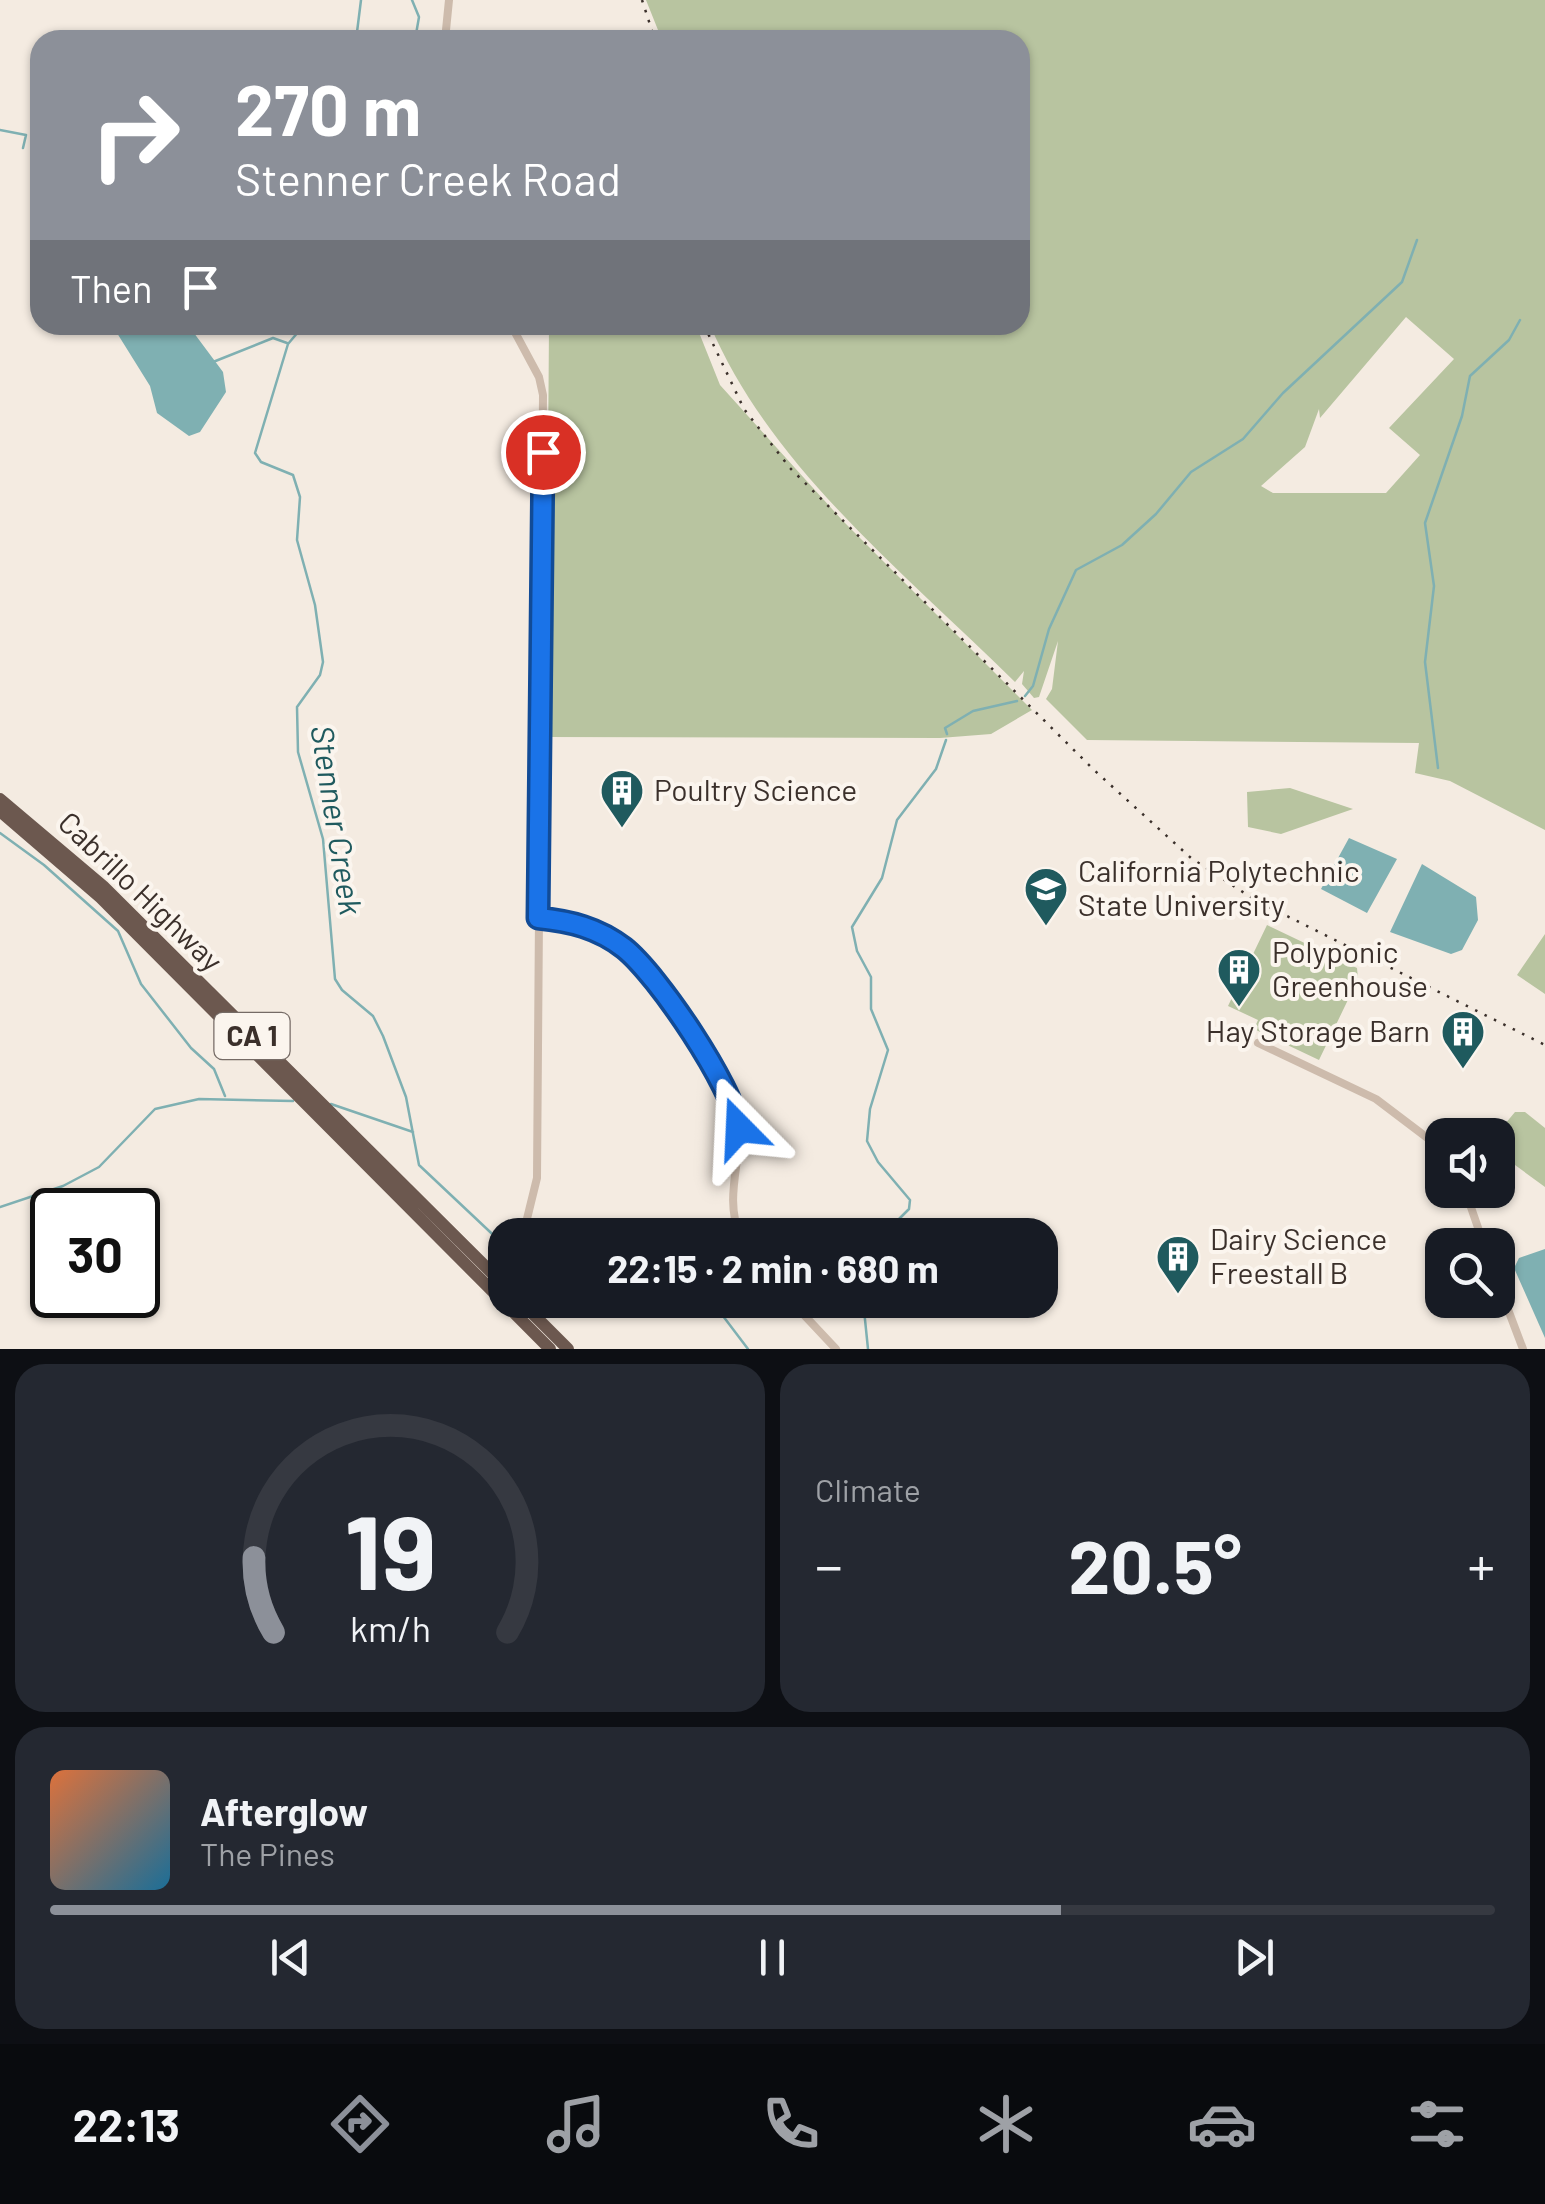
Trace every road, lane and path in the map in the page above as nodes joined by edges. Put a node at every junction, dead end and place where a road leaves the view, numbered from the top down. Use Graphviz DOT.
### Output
graph roads {
  1 [pos="449,0"];
  2 [pos="446,30"];
  3 [pos="516,335"];
  4 [pos="0,799"];
  5 [pos="0,811"];
  6 [pos="538,918"];
  7 [pos="1258,1043"];
  8 [pos="1425,1136"];
  9 [pos="527,1218"];
  10 [pos="736,1218"];
  11 [pos="488,1271"];
  12 [pos="488,1271"];
  13 [pos="526,1318"];
  14 [pos="537,1318"];
  15 [pos="807,1318"];
  16 [pos="1511,1318"];
  17 [pos="550,1349"];
  18 [pos="568,1349"];
  19 [pos="836,1349"];
  20 [pos="1523,1349"];
  1 -- 2 [label="street"];
  3 -- 6 [label="street"];
  4 -- 11 [label="highway, Cabrillo Highway / CA 1"];
  5 -- 12 [label="highway, Cabrillo Highway / CA 1"];
  6 -- 9 [label="street"];
  6 -- 10 [label="street"];
  7 -- 8 [label="street"];
  13 -- 17 [label="highway, CA 1"];
  14 -- 18 [label="highway"];
  15 -- 19 [label="street"];
  16 -- 20 [label="street"];
}
